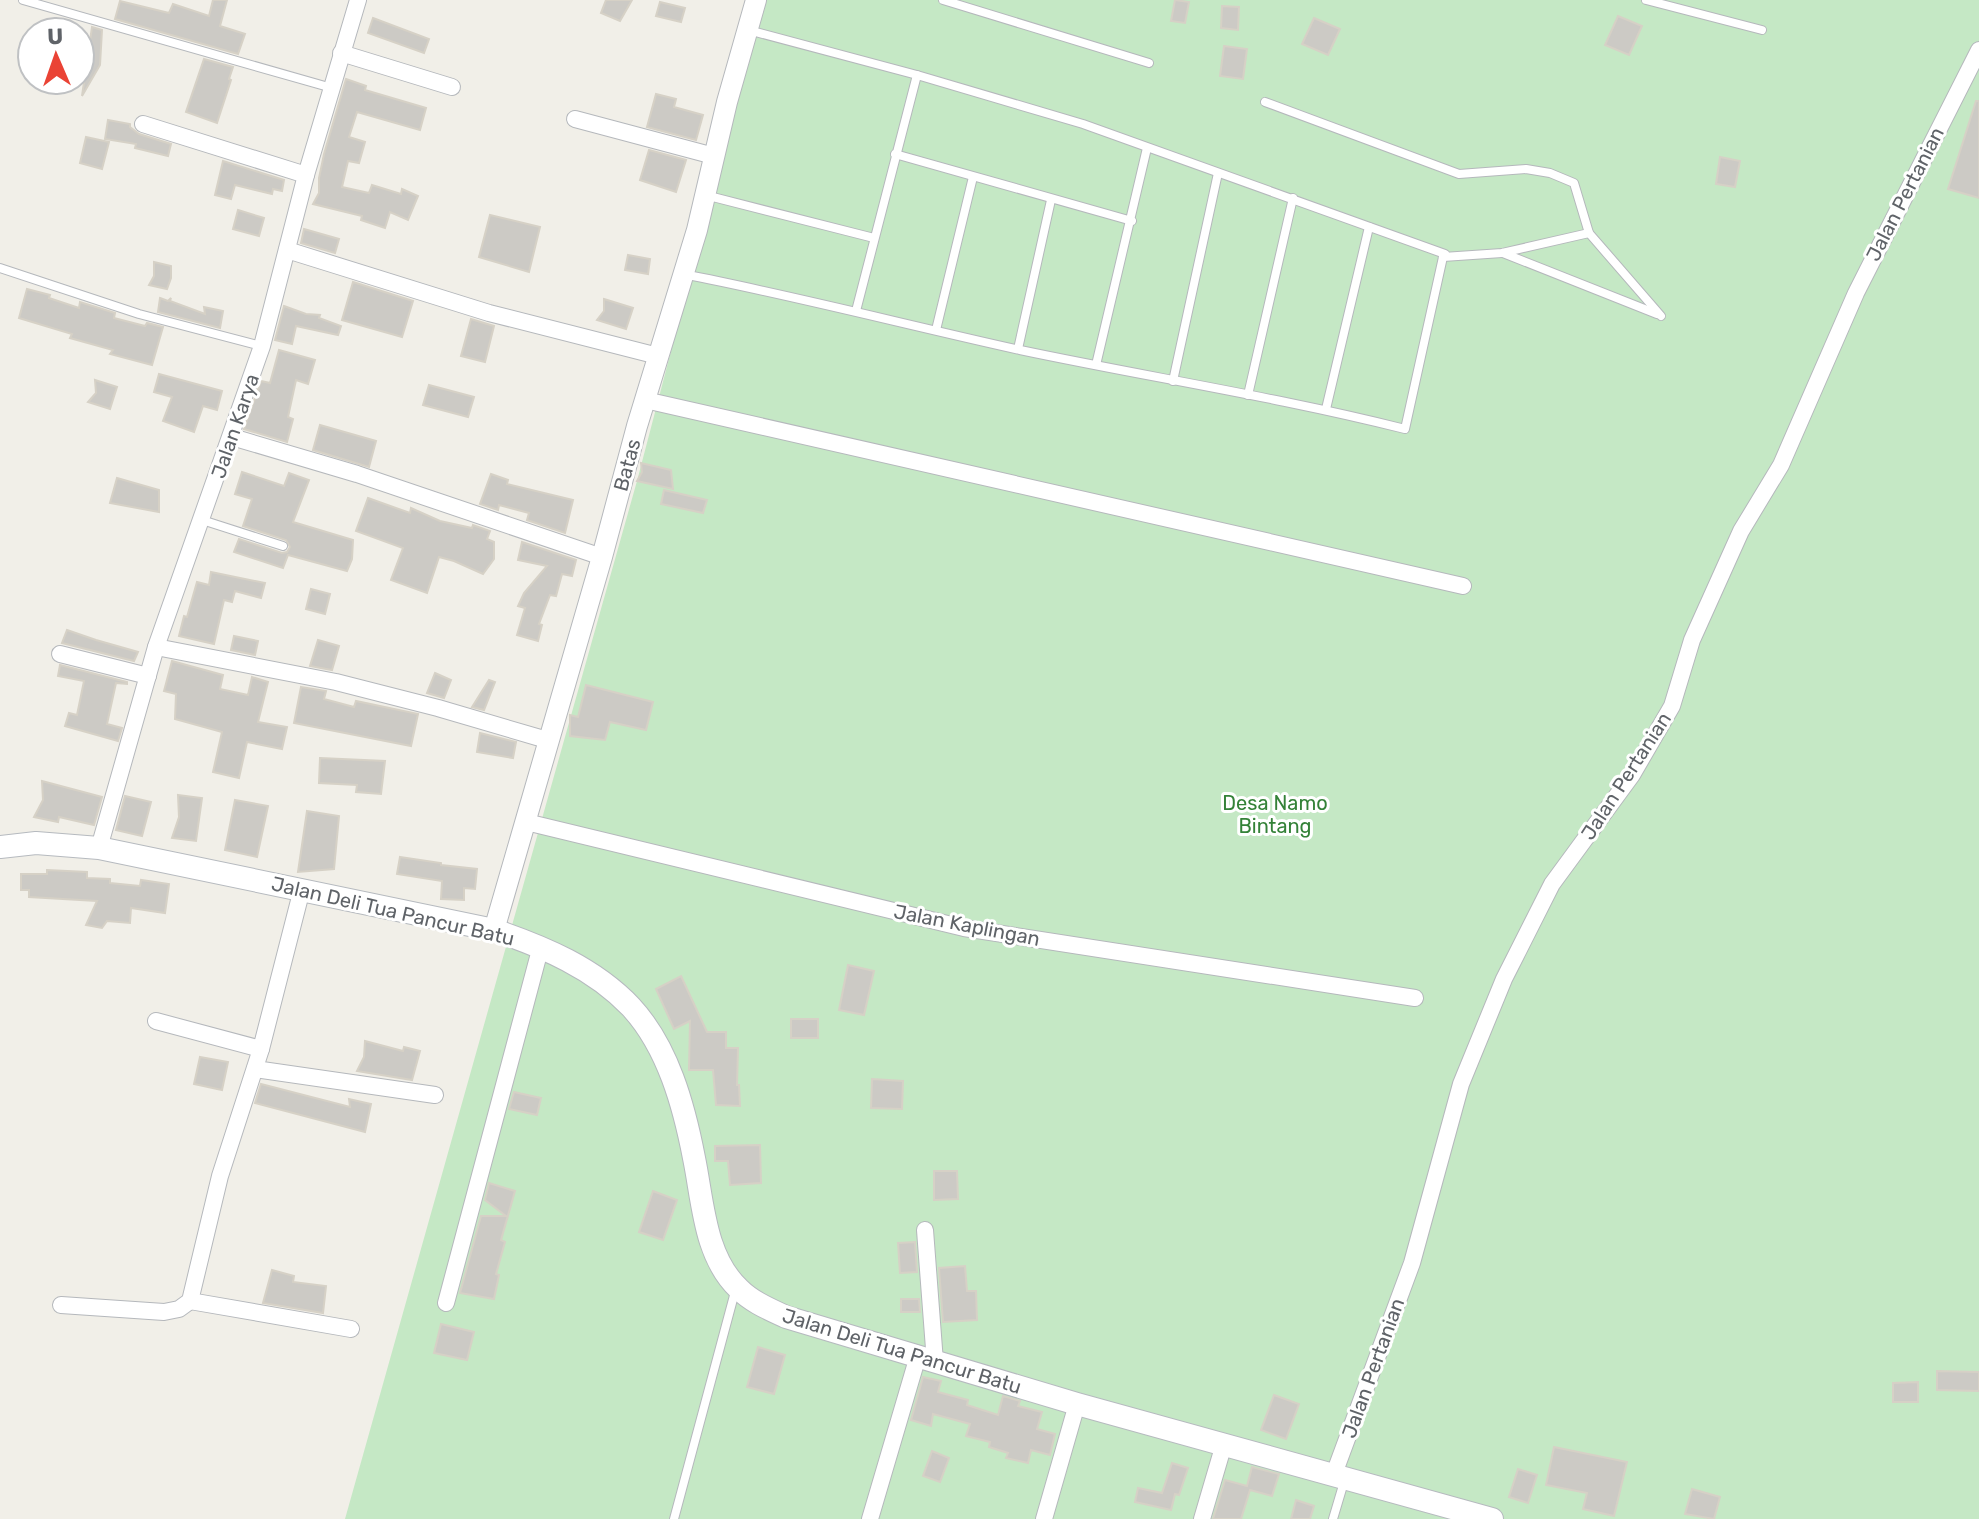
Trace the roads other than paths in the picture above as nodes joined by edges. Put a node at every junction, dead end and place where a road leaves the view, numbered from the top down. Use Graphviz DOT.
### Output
graph roads {
  1 [pos="23,0"];
  2 [pos="358,0"];
  3 [pos="756,0"];
  4 [pos="943,0"];
  5 [pos="1646,0"];
  6 [pos="748,30"];
  7 [pos="1762,30"];
  8 [pos="1979,50"];
  9 [pos="341,53"];
  10 [pos="1149,63"];
  11 [pos="917,75"];
  12 [pos="452,87"];
  13 [pos="332,88"];
  14 [pos="1265,102"];
  15 [pos="575,119"];
  16 [pos="143,124"];
  17 [pos="1147,148"];
  18 [pos="895,154"];
  19 [pos="714,156"];
  20 [pos="1218,173"];
  21 [pos="306,175"];
  22 [pos="973,177"];
  23 [pos="705,195"];
  24 [pos="1293,198"];
  25 [pos="1051,200"];
  26 [pos="1132,221"];
  27 [pos="1369,227"];
  28 [pos="1589,233"];
  29 [pos="874,238"];
  30 [pos="287,250"];
  31 [pos="1502,253"];
  32 [pos="1443,257"];
  33 [pos="0,268"];
  34 [pos="683,274"];
  35 [pos="856,311"];
  36 [pos="936,330"];
  37 [pos="262,346"];
  38 [pos="1018,349"];
  39 [pos="658,356"];
  40 [pos="1096,365"];
  41 [pos="1173,381"];
  42 [pos="1248,395"];
  43 [pos="645,400"];
  44 [pos="1326,409"];
  45 [pos="232,437"];
  46 [pos="202,520"];
  47 [pos="283,546"];
  48 [pos="602,557"];
  49 [pos="1463,586"];
  50 [pos="156,647"];
  51 [pos="60,654"];
  52 [pos="148,676"];
  53 [pos="547,740"];
  54 [pos="526,822"];
  55 [pos="0,847"];
  56 [pos="99,848"];
  57 [pos="302,889"];
  58 [pos="494,930"];
  59 [pos="541,946"];
  60 [pos="1415,998"];
  61 [pos="156,1021"];
  62 [pos="261,1049"];
  63 [pos="255,1069"];
  64 [pos="435,1095"];
  65 [pos="925,1230"];
  66 [pos="737,1288"];
  67 [pos="190,1301"];
  68 [pos="446,1303"];
  69 [pos="61,1305"];
  70 [pos="351,1329"];
  71 [pos="926,1359"];
  72 [pos="1077,1404"];
  73 [pos="1224,1444"];
  74 [pos="1340,1475"];
  75 [pos="674,1519"];
  76 [pos="870,1519"];
  77 [pos="1044,1519"];
  78 [pos="1202,1519"];
  79 [pos="1333,1519"];
  80 [pos="1492,1519"];
  1 -- 13 [label="lane"];
  2 -- 9 [label="street, Jalan Karya"];
  3 -- 6 [label="street, Batas"];
  4 -- 10 [label="lane"];
  5 -- 7 [label="lane"];
  6 -- 11 [label="lane"];
  6 -- 19 [label="street, Batas"];
  8 -- 74 [label="street, Jalan Pertanian"];
  9 -- 12 [label="street"];
  9 -- 13 [label="street, Jalan Karya"];
  11 -- 17 [label="lane"];
  11 -- 18 [label="lane"];
  13 -- 21 [label="street, Jalan Karya"];
  14 -- 28 [label="lane"];
  15 -- 19 [label="street"];
  16 -- 21 [label="street"];
  17 -- 20 [label="lane"];
  17 -- 26 [label="lane"];
  18 -- 22 [label="lane"];
  18 -- 29 [label="lane"];
  19 -- 23 [label="street, Batas"];
  20 -- 24 [label="lane"];
  20 -- 41 [label="lane"];
  21 -- 30 [label="street, Jalan Karya"];
  22 -- 25 [label="lane"];
  22 -- 36 [label="lane"];
  23 -- 29 [label="lane"];
  23 -- 34 [label="street, Batas"];
  24 -- 27 [label="lane"];
  24 -- 42 [label="lane"];
  25 -- 26 [label="lane"];
  25 -- 38 [label="lane"];
  26 -- 40 [label="lane"];
  27 -- 32 [label="lane"];
  27 -- 44 [label="lane"];
  28 -- 31 [label="lane"];
  28 -- 31 [label="lane"];
  29 -- 35 [label="lane"];
  30 -- 37 [label="street, Jalan Karya"];
  30 -- 39 [label="street"];
  31 -- 32 [label="lane"];
  32 -- 44 [label="lane"];
  33 -- 37 [label="lane"];
  34 -- 35 [label="lane"];
  34 -- 39 [label="street, Batas"];
  35 -- 36 [label="lane"];
  36 -- 38 [label="lane"];
  37 -- 45 [label="street, Jalan Karya"];
  38 -- 40 [label="lane"];
  39 -- 43 [label="street, Batas"];
  40 -- 41 [label="lane"];
  41 -- 42 [label="lane"];
  42 -- 44 [label="lane"];
  43 -- 48 [label="street, Batas"];
  43 -- 49 [label="street"];
  45 -- 46 [label="street, Jalan Karya"];
  45 -- 48 [label="street"];
  46 -- 47 [label="lane"];
  46 -- 50 [label="street, Jalan Karya"];
  48 -- 53 [label="street, Batas"];
  50 -- 52 [label="street, Jalan Karya"];
  50 -- 53 [label="street"];
  51 -- 52 [label="street"];
  52 -- 56 [label="street, Jalan Karya"];
  53 -- 54 [label="street, Batas"];
  54 -- 58 [label="street, Batas"];
  54 -- 60 [label="street, Jalan Kaplingan"];
  55 -- 56 [label="main road, Jalan Deli Tua Pancur Batu"];
  56 -- 57 [label="main road, Jalan Deli Tua Pancur Batu"];
  57 -- 58 [label="main road, Jalan Deli Tua Pancur Batu"];
  57 -- 62 [label="street"];
  58 -- 59 [label="main road, Jalan Deli Tua Pancur Batu"];
  59 -- 66 [label="main road, Jalan Deli Tua Pancur Batu"];
  59 -- 68 [label="street"];
  61 -- 62 [label="street"];
  62 -- 63 [label="street"];
  63 -- 64 [label="street"];
  63 -- 67 [label="street"];
  65 -- 71 [label="street"];
  66 -- 71 [label="main road, Jalan Deli Tua Pancur Batu"];
  66 -- 75 [label="lane"];
  67 -- 69 [label="street"];
  67 -- 70 [label="street"];
  71 -- 72 [label="main road, Jalan Deli Tua Pancur Batu"];
  71 -- 76 [label="street"];
  72 -- 73 [label="main road, Jalan Deli Tua Pancur Batu"];
  72 -- 77 [label="street"];
  73 -- 74 [label="main road, Jalan Deli Tua Pancur Batu"];
  73 -- 78 [label="street"];
  74 -- 79 [label="lane"];
  74 -- 80 [label="main road, Jalan Deli Tua Pancur Batu"];
}
